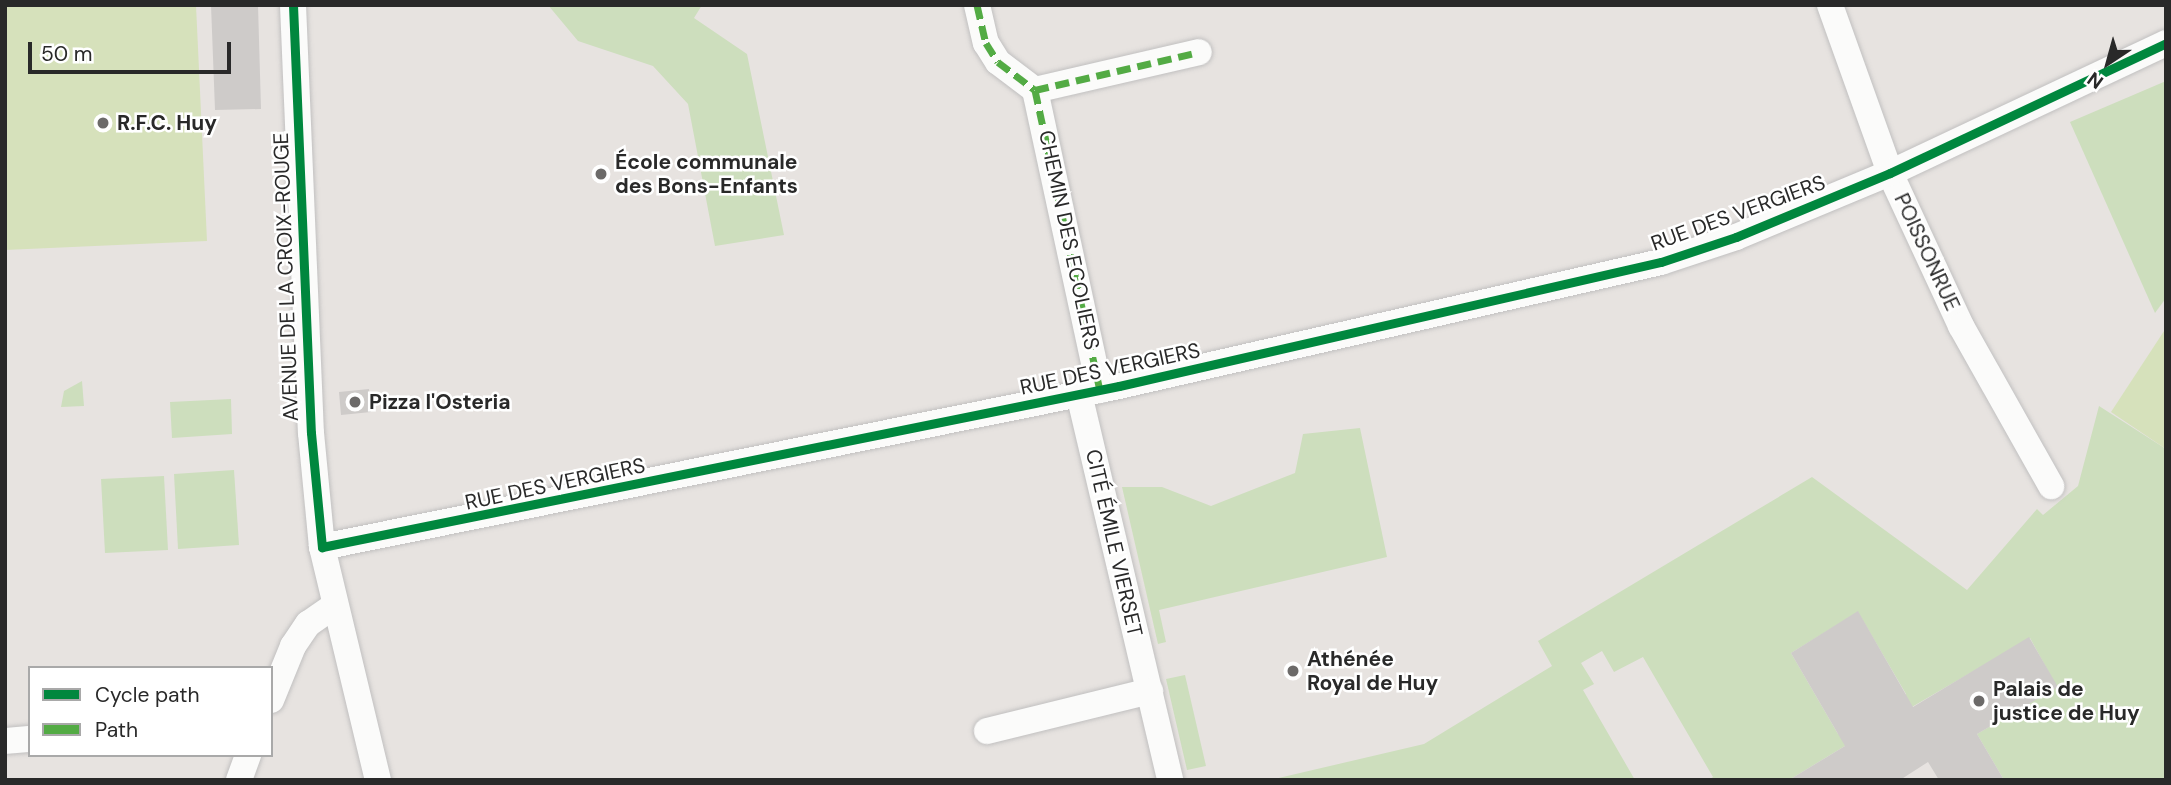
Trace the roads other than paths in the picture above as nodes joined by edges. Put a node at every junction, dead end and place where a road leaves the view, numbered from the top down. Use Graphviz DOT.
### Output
graph roads {
  1 [pos="293,5"];
  2 [pos="977,5"];
  3 [pos="1830,5"];
  4 [pos="2166,43"];
  5 [pos="1199,52"];
  6 [pos="1035,90"];
  7 [pos="1890,173"];
  8 [pos="1090,392"];
  9 [pos="2051,486"];
  10 [pos="322,547"];
  11 [pos="335,605"];
  12 [pos="1150,691"];
  13 [pos="273,696"];
  14 [pos="987,731"];
  15 [pos="28,739"];
  16 [pos="5,741"];
  17 [pos="247,757"];
  18 [pos="239,780"];
  19 [pos="378,780"];
  20 [pos="1170,780"];
  1 -- 10 [label="street, AVENUE DE LA CROIX-ROUGE"];
  2 -- 6 [label="street"];
  3 -- 7 [label="street, POISSONRUE"];
  4 -- 7 [label="street, RUE DES VERGIERS"];
  5 -- 6 [label="street"];
  6 -- 8 [label="street, CHEMIN DES ECOLIERS"];
  7 -- 8 [label="street, RUE DES VERGIERS"];
  7 -- 9 [label="street, POISSONRUE"];
  8 -- 10 [label="street, RUE DES VERGIERS"];
  8 -- 12 [label="street, CITÉ ÉMILE VIERSET"];
  10 -- 11 [label="street, AVENUE DE LA CROIX-ROUGE"];
  11 -- 13 [label="street"];
  11 -- 19 [label="street, AVENUE DE LA CROIX-ROUGE"];
  12 -- 14 [label="street"];
  12 -- 20 [label="street, CITÉ ÉMILE VIERSET"];
  15 -- 16 [label="street"];
  17 -- 18 [label="street"];
}
